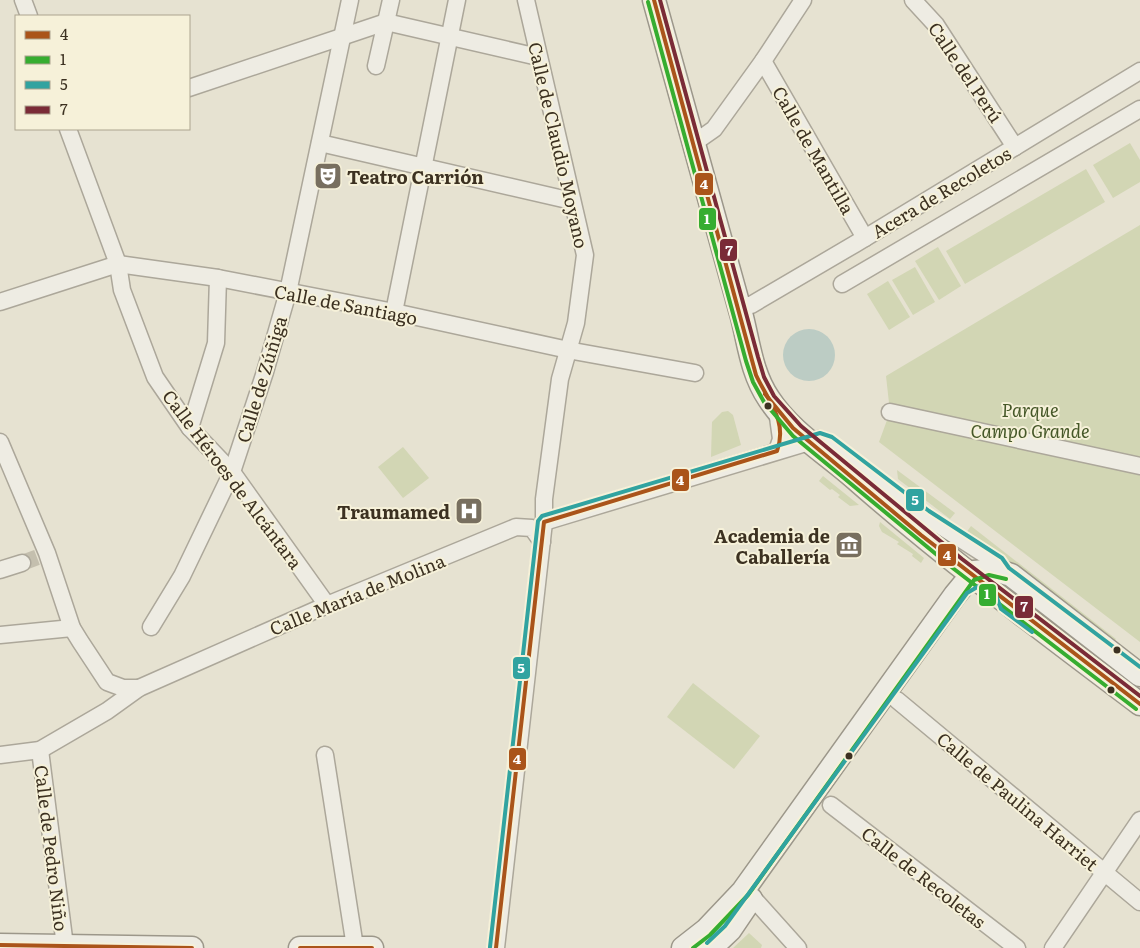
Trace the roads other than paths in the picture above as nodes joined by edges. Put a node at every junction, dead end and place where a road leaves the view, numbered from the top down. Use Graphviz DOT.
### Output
graph roads {
  1 [pos="23,0"];
  2 [pos="350,0"];
  3 [pos="392,0"];
  4 [pos="458,0"];
  5 [pos="526,0"];
  6 [pos="654,0"];
  7 [pos="803,0"];
  8 [pos="914,0"];
  9 [pos="29,15"];
  10 [pos="386,22"];
  11 [pos="451,36"];
  12 [pos="342,38"];
  13 [pos="538,57"];
  14 [pos="763,61"];
  15 [pos="376,66"];
  16 [pos="1140,71"];
  17 [pos="190,88"];
  18 [pos="1140,109"];
  19 [pos="68,130"];
  20 [pos="320,143"];
  21 [pos="694,143"];
  22 [pos="1015,147"];
  23 [pos="424,166"];
  24 [pos="572,202"];
  25 [pos="865,238"];
  26 [pos="118,264"];
  27 [pos="218,278"];
  28 [pos="842,284"];
  29 [pos="288,292"];
  30 [pos="0,302"];
  31 [pos="740,311"];
  32 [pos="394,312"];
  33 [pos="567,350"];
  34 [pos="695,373"];
  35 [pos="777,410"];
  36 [pos="890,412"];
  37 [pos="190,428"];
  38 [pos="809,441"];
  39 [pos="0,442"];
  40 [pos="777,450"];
  41 [pos="1140,466"];
  42 [pos="232,472"];
  43 [pos="544,522"];
  44 [pos="542,542"];
  45 [pos="22,563"];
  46 [pos="0,570"];
  47 [pos="1005,572"];
  48 [pos="970,575"];
  49 [pos="990,592"];
  50 [pos="327,605"];
  51 [pos="152,627"];
  52 [pos="72,628"];
  53 [pos="0,635"];
  54 [pos="1140,675"];
  55 [pos="139,688"];
  56 [pos="897,700"];
  57 [pos="1140,704"];
  58 [pos="40,750"];
  59 [pos="0,755"];
  60 [pos="325,755"];
  61 [pos="831,805"];
  62 [pos="1140,820"];
  63 [pos="1104,873"];
  64 [pos="752,898"];
  65 [pos="1140,902"];
  66 [pos="726,909"];
  67 [pos="0,945"];
  68 [pos="65,946"];
  69 [pos="192,948"];
  70 [pos="300,948"];
  71 [pos="363,948"];
  72 [pos="496,948"];
  73 [pos="683,948"];
  74 [pos="711,948"];
  75 [pos="798,948"];
  76 [pos="1017,948"];
  77 [pos="1053,948"];
  1 -- 9 [label="street"];
  2 -- 12 [label="street, Calle de Zúñiga"];
  3 -- 10 [label="street"];
  4 -- 11 [label="street"];
  5 -- 13 [label="street, Calle de Claudio Moyano"];
  6 -- 21 [label="main road"];
  7 -- 14 [label="street"];
  8 -- 22 [label="street, Calle del Perú"];
  10 -- 11 [label="street"];
  10 -- 12 [label="street"];
  10 -- 15 [label="street"];
  11 -- 13 [label="street"];
  11 -- 23 [label="street"];
  12 -- 17 [label="street"];
  12 -- 20 [label="street, Calle de Zúñiga"];
  13 -- 24 [label="street, Calle de Claudio Moyano"];
  14 -- 21 [label="street"];
  14 -- 25 [label="street, Calle de Mantilla"];
  16 -- 22 [label="street, Acera de Recoletos"];
  18 -- 28 [label="street, Acera de Recoletos"];
  19 -- 26 [label="street, Calle Héroes de Alcántara"];
  20 -- 23 [label="street"];
  20 -- 29 [label="street, Calle de Zúñiga"];
  21 -- 31 [label="main road"];
  22 -- 25 [label="street, Acera de Recoletos"];
  23 -- 24 [label="street"];
  23 -- 32 [label="street"];
  24 -- 33 [label="street, Calle de Claudio Moyano"];
  25 -- 31 [label="street, Acera de Recoletos"];
  26 -- 27 [label="street, Calle de Santiago"];
  26 -- 30 [label="street, Calle de Santiago"];
  26 -- 37 [label="street, Calle Héroes de Alcántara"];
  27 -- 29 [label="street, Calle de Santiago"];
  27 -- 37 [label="street"];
  29 -- 32 [label="street, Calle de Santiago"];
  29 -- 42 [label="street, Calle de Zúñiga"];
  31 -- 35 [label="main road"];
  32 -- 33 [label="street, Calle de Santiago"];
  33 -- 34 [label="street, Calle de Santiago"];
  33 -- 43 [label="street, Calle de Claudio Moyano"];
  35 -- 38 [label="main road"];
  35 -- 40 [label="street"];
  36 -- 41 [label="street"];
  37 -- 42 [label="street, Calle Héroes de Alcántara"];
  38 -- 40 [label="street"];
  38 -- 47 [label="street"];
  38 -- 48 [label="main road"];
  39 -- 52 [label="street"];
  40 -- 43 [label="street"];
  42 -- 50 [label="street, Calle Héroes de Alcántara"];
  42 -- 51 [label="street, Calle de Zúñiga"];
  43 -- 44 [label="street, Calle de Claudio Moyano"];
  44 -- 50 [label="street, Calle María de Molina"];
  44 -- 72 [label="street, Calle de Claudio Moyano"];
  45 -- 46 [label="street"];
  47 -- 48 [label="main road"];
  47 -- 54 [label="main road"];
  48 -- 49 [label="main road"];
  48 -- 66 [label="main road"];
  49 -- 56 [label="main road"];
  49 -- 57 [label="main road"];
  50 -- 55 [label="street, Calle María de Molina"];
  52 -- 53 [label="street"];
  52 -- 55 [label="street"];
  55 -- 58 [label="street, Calle María de Molina"];
  56 -- 63 [label="street, Calle de Paulina Harriet"];
  56 -- 64 [label="main road"];
  58 -- 59 [label="street"];
  58 -- 68 [label="street, Calle de Pedro Niño"];
  60 -- 71 [label="street"];
  61 -- 76 [label="street, Calle de Recoletas"];
  62 -- 63 [label="street"];
  63 -- 65 [label="street, Calle de Paulina Harriet"];
  63 -- 77 [label="street"];
  64 -- 66 [label="street"];
  64 -- 74 [label="main road"];
  64 -- 75 [label="street"];
  66 -- 73 [label="main road"];
  67 -- 68 [label="main road"];
  68 -- 69 [label="main road"];
  70 -- 71 [label="main road"];
}
